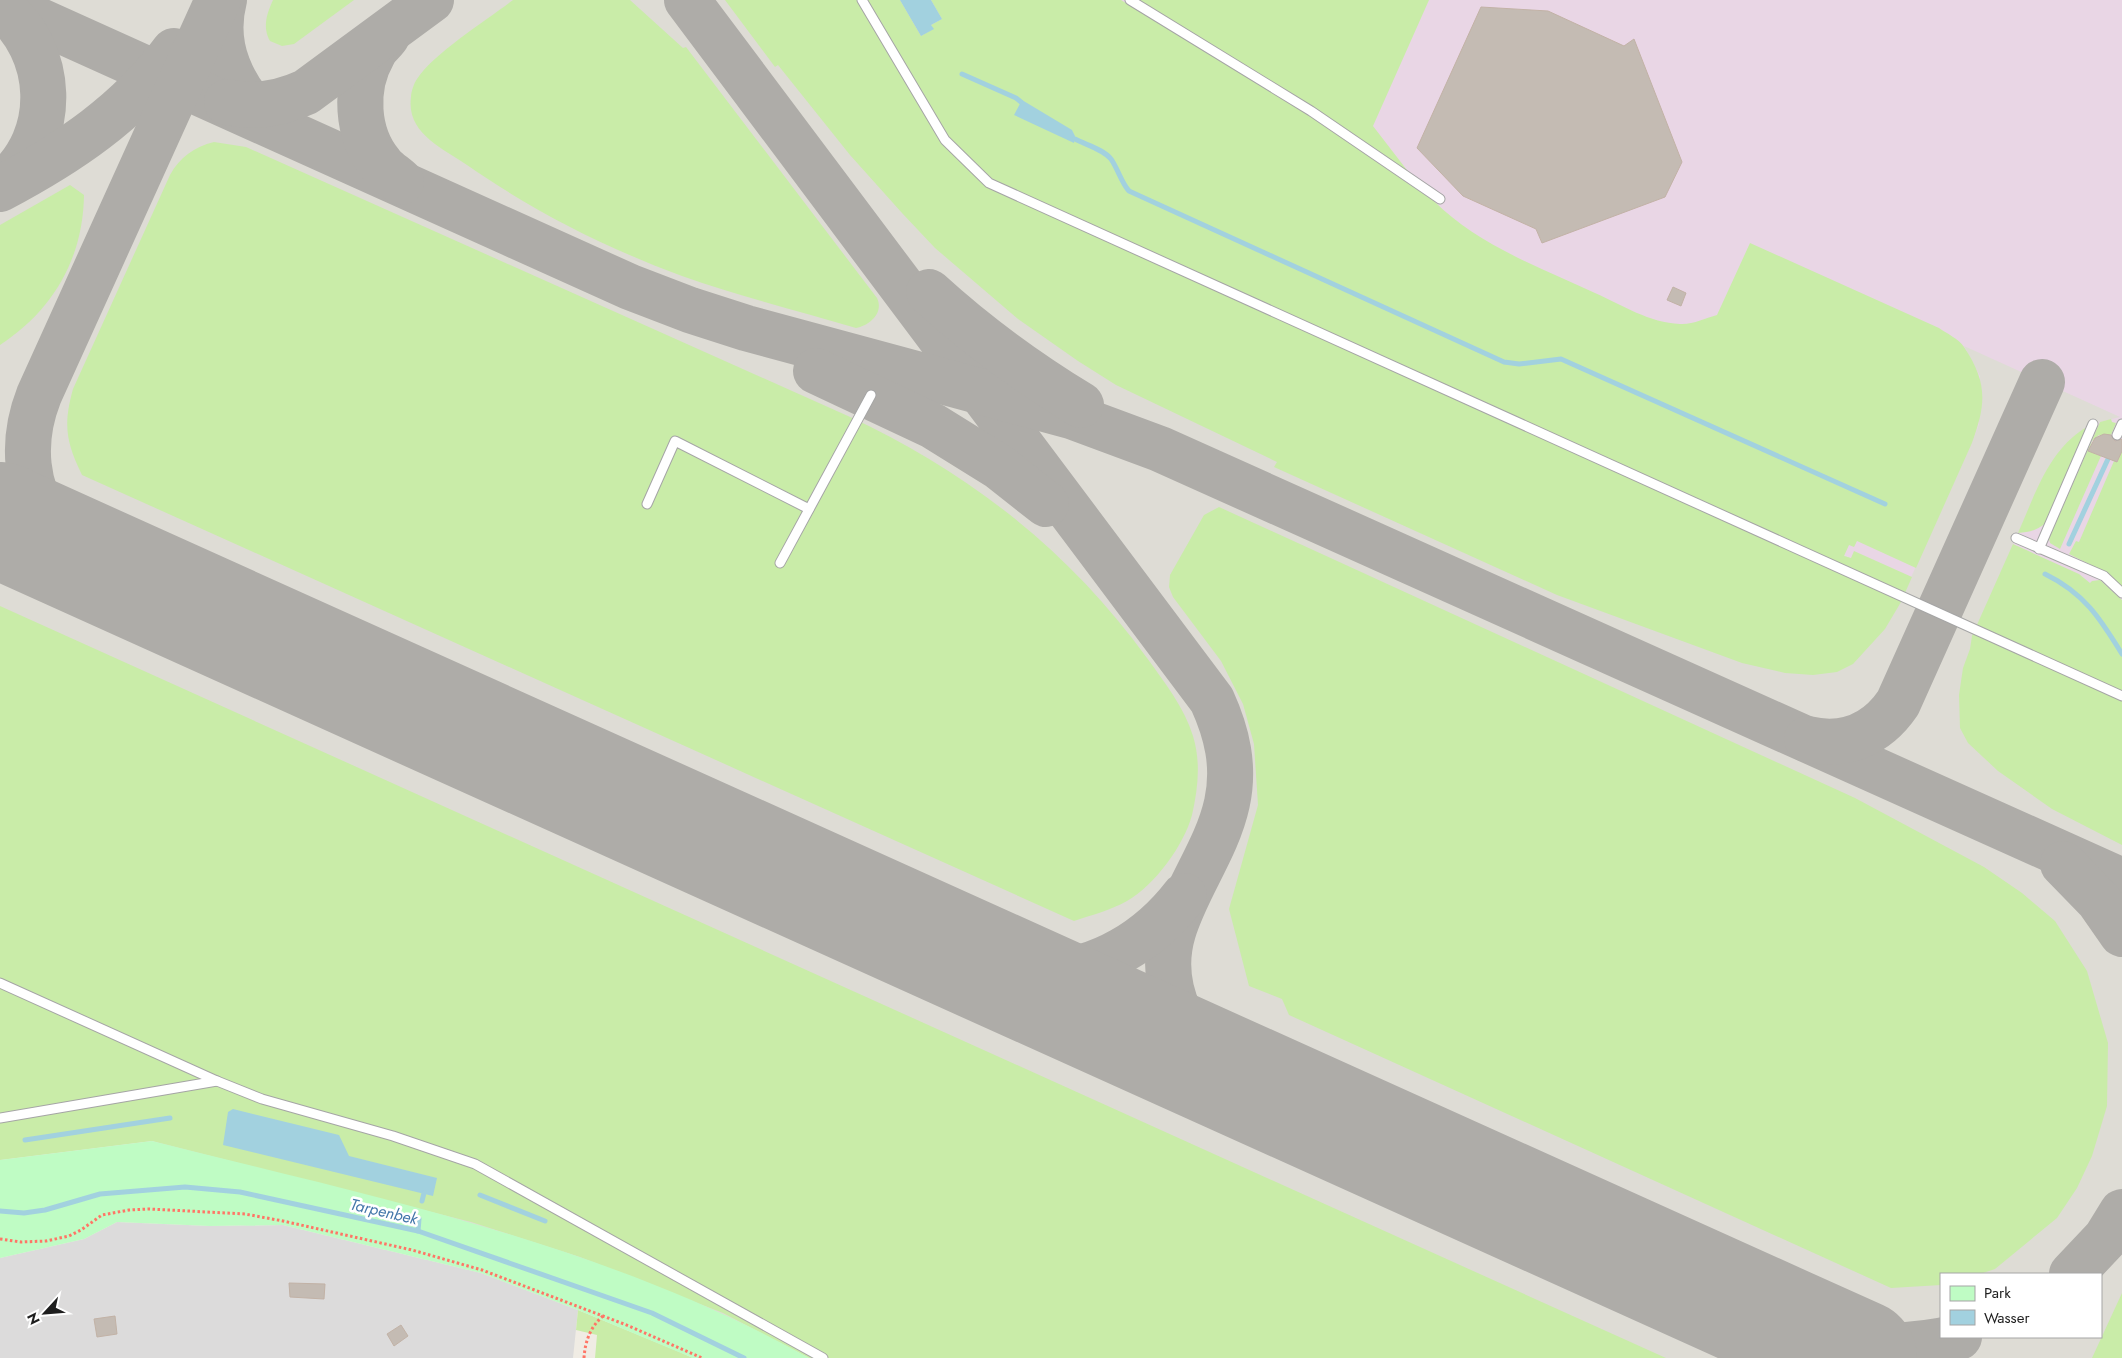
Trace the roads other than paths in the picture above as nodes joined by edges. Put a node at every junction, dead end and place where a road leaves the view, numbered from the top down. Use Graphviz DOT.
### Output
graph roads {
  1 [pos="862,0"];
  2 [pos="1130,0"];
  3 [pos="1440,199"];
  4 [pos="871,395"];
  5 [pos="2093,424"];
  6 [pos="2122,424"];
  7 [pos="2117,435"];
  8 [pos="647,504"];
  9 [pos="809,509"];
  10 [pos="2016,538"];
  11 [pos="2039,549"];
  12 [pos="780,563"];
  13 [pos="2122,593"];
  14 [pos="2122,696"];
  15 [pos="0,982"];
  16 [pos="217,1081"];
  17 [pos="0,1118"];
  18 [pos="822,1358"];
  1 -- 14 [label="lane"];
  2 -- 3 [label="lane"];
  4 -- 9 [label="lane"];
  5 -- 11 [label="lane"];
  6 -- 7 [label="lane"];
  8 -- 9 [label="lane"];
  9 -- 12 [label="lane"];
  10 -- 11 [label="lane"];
  11 -- 13 [label="lane"];
  15 -- 16 [label="lane"];
  16 -- 17 [label="lane"];
  16 -- 18 [label="lane"];
}
